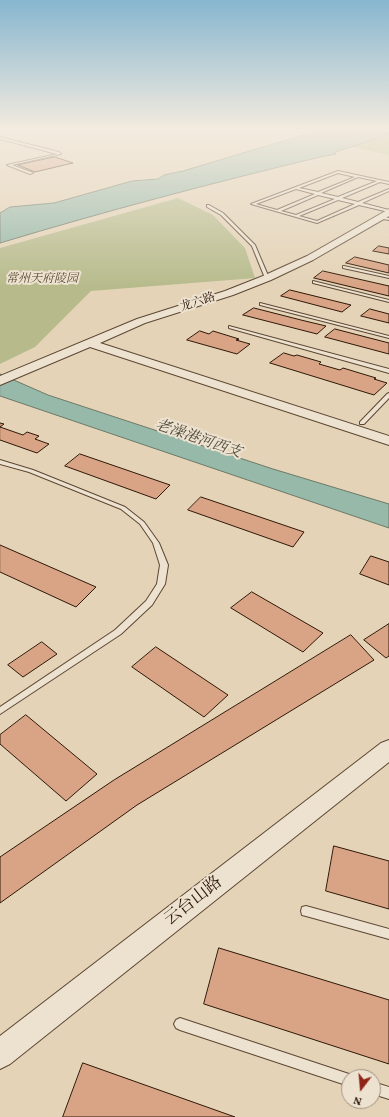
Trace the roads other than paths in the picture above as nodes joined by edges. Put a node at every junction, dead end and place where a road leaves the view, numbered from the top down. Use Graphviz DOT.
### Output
graph roads {
  1 [pos="311,182"];
  2 [pos="345,182"];
  3 [pos="377,182"];
  4 [pos="296,188"];
  5 [pos="389,190"];
  6 [pos="319,193"];
  7 [pos="338,198"];
  8 [pos="358,203"];
  9 [pos="208,206"];
  10 [pos="277,211"];
  11 [pos="386,215"];
  12 [pos="296,216"];
  13 [pos="344,267"];
  14 [pos="267,278"];
  15 [pos="389,278"];
  16 [pos="314,282"];
  17 [pos="389,301"];
  18 [pos="262,304"];
  19 [pos="231,327"];
  20 [pos="389,337"];
  21 [pos="94,340"];
  22 [pos="389,371"];
  23 [pos="0,381"];
  24 [pos="389,395"];
  25 [pos="362,423"];
  26 [pos="389,432"];
  27 [pos="389,441"];
  28 [pos="0,462"];
  29 [pos="0,711"];
  30 [pos="389,749"];
  31 [pos="306,910"];
  32 [pos="389,934"];
  33 [pos="180,1024"];
  34 [pos="0,1054"];
  35 [pos="341,1077"];
  1 -- 4 [label="lane"];
  2 -- 6 [label="lane"];
  3 -- 7 [label="lane"];
  4 -- 6 [label="lane"];
  4 -- 10 [label="lane"];
  5 -- 8 [label="lane"];
  6 -- 7 [label="lane"];
  6 -- 10 [label="lane"];
  7 -- 8 [label="lane"];
  7 -- 12 [label="lane"];
  8 -- 11 [label="lane"];
  8 -- 12 [label="lane"];
  9 -- 14 [label="lane"];
  10 -- 12 [label="lane"];
  11 -- 14 [label="street, 龙六路"];
  13 -- 15 [label="lane"];
  14 -- 21 [label="street, 龙六路"];
  16 -- 17 [label="lane"];
  18 -- 20 [label="lane"];
  19 -- 22 [label="lane"];
  21 -- 23 [label="street, 龙六路"];
  21 -- 25 [label="street"];
  21 -- 27 [label="street"];
  24 -- 25 [label="lane"];
  25 -- 26 [label="street"];
  28 -- 29 [label="lane"];
  30 -- 34 [label="street, 云台山路"];
  31 -- 32 [label="lane"];
  33 -- 35 [label="lane"];
}
